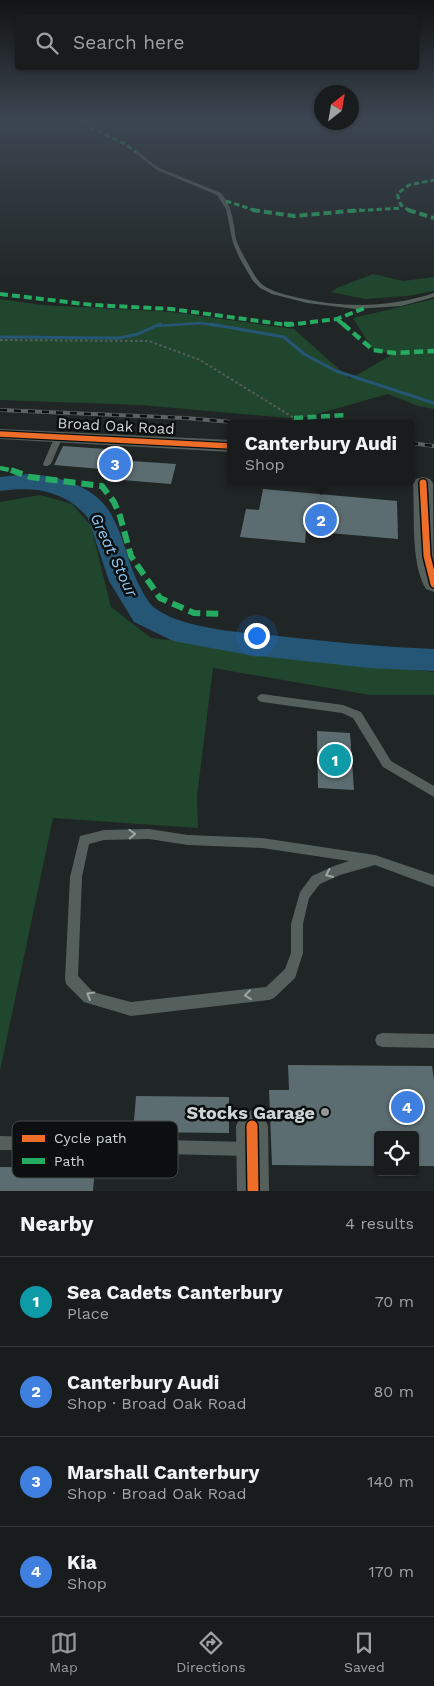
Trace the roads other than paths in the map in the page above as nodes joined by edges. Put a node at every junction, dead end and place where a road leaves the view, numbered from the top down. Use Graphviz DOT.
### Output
graph roads {
  1 [pos="176,176"];
  2 [pos="434,296"];
  3 [pos="0,434"];
  4 [pos="59,436"];
  5 [pos="227,446"];
  6 [pos="47,464"];
  7 [pos="423,481"];
  8 [pos="434,584"];
  9 [pos="262,698"];
  10 [pos="434,792"];
  11 [pos="375,860"];
  12 [pos="434,881"];
  13 [pos="382,1040"];
  14 [pos="434,1041"];
  15 [pos="252,1138"];
  16 [pos="178,1139"];
  17 [pos="2,1143"];
  18 [pos="12,1143"];
  19 [pos="253,1191"];
  1 -- 2 [label="lane"];
  3 -- 4 [label="street, Broad Oak Road"];
  4 -- 5 [label="street, Broad Oak Road"];
  4 -- 6 [label="lane"];
  7 -- 8 [label="street"];
  9 -- 10 [label="lane"];
  11 -- 11 [label="lane, one-way"];
  11 -- 12 [label="lane"];
  13 -- 14 [label="lane"];
  15 -- 16 [label="lane"];
  15 -- 19 [label="street"];
  17 -- 18 [label="lane"];
}
